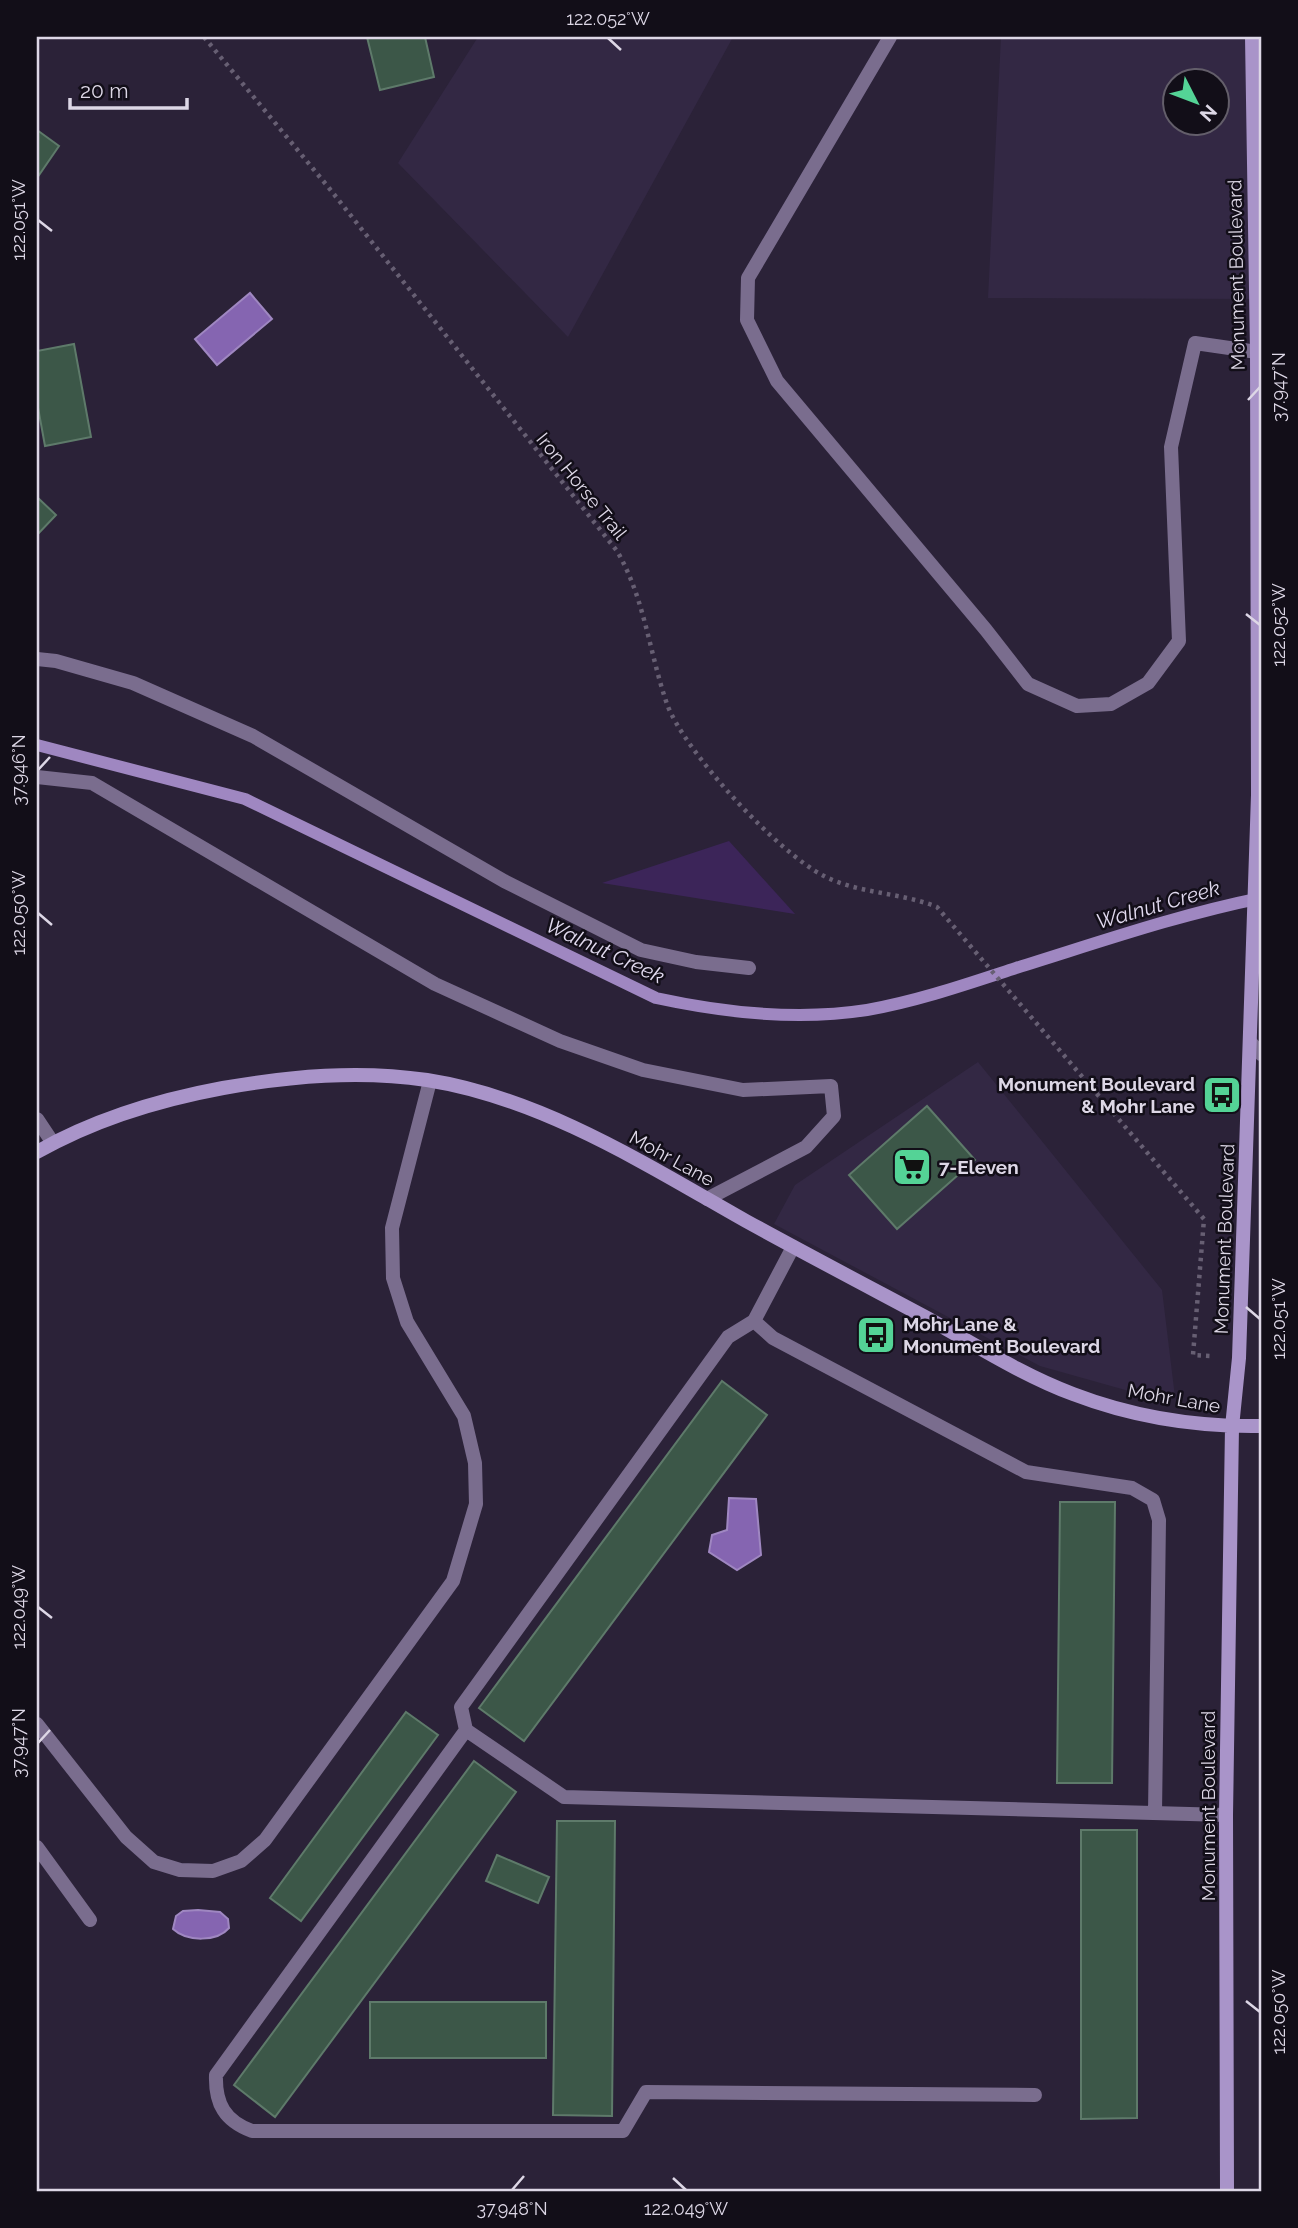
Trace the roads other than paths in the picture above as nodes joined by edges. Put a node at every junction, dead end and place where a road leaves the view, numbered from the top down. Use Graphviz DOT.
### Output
graph roads {
  1 [pos="890,37"];
  2 [pos="1252,37"];
  3 [pos="1257,352"];
  4 [pos="37,659"];
  5 [pos="37,777"];
  6 [pos="750,968"];
  7 [pos="1251,1042"];
  8 [pos="1261,1054"];
  9 [pos="430,1081"];
  10 [pos="37,1119"];
  11 [pos="52,1143"];
  12 [pos="37,1152"];
  13 [pos="707,1199"];
  14 [pos="793,1247"];
  15 [pos="754,1321"];
  16 [pos="1261,1426"];
  17 [pos="1232,1427"];
  18 [pos="37,1724"];
  19 [pos="466,1730"];
  20 [pos="1155,1812"];
  21 [pos="1226,1815"];
  22 [pos="37,1847"];
  23 [pos="90,1920"];
  24 [pos="1035,2095"];
  25 [pos="1227,2191"];
  1 -- 3 [label="street"];
  2 -- 3 [label="main road, Monument Boulevard"];
  3 -- 7 [label="main road, Monument Boulevard"];
  4 -- 6 [label="street"];
  5 -- 13 [label="street"];
  7 -- 8 [label="street"];
  7 -- 17 [label="main road, Monument Boulevard"];
  9 -- 11 [label="main road, Mohr Lane"];
  9 -- 13 [label="main road, Mohr Lane"];
  9 -- 18 [label="street"];
  10 -- 11 [label="street"];
  11 -- 12 [label="main road, Mohr Lane"];
  13 -- 14 [label="main road, Mohr Lane"];
  14 -- 15 [label="street"];
  14 -- 17 [label="main road, Mohr Lane"];
  15 -- 19 [label="street"];
  15 -- 20 [label="street"];
  16 -- 17 [label="main road, Mohr Lane"];
  17 -- 21 [label="main road, Monument Boulevard"];
  19 -- 20 [label="street"];
  19 -- 24 [label="street"];
  20 -- 21 [label="street"];
  21 -- 25 [label="main road, Monument Boulevard"];
  22 -- 23 [label="street"];
}
